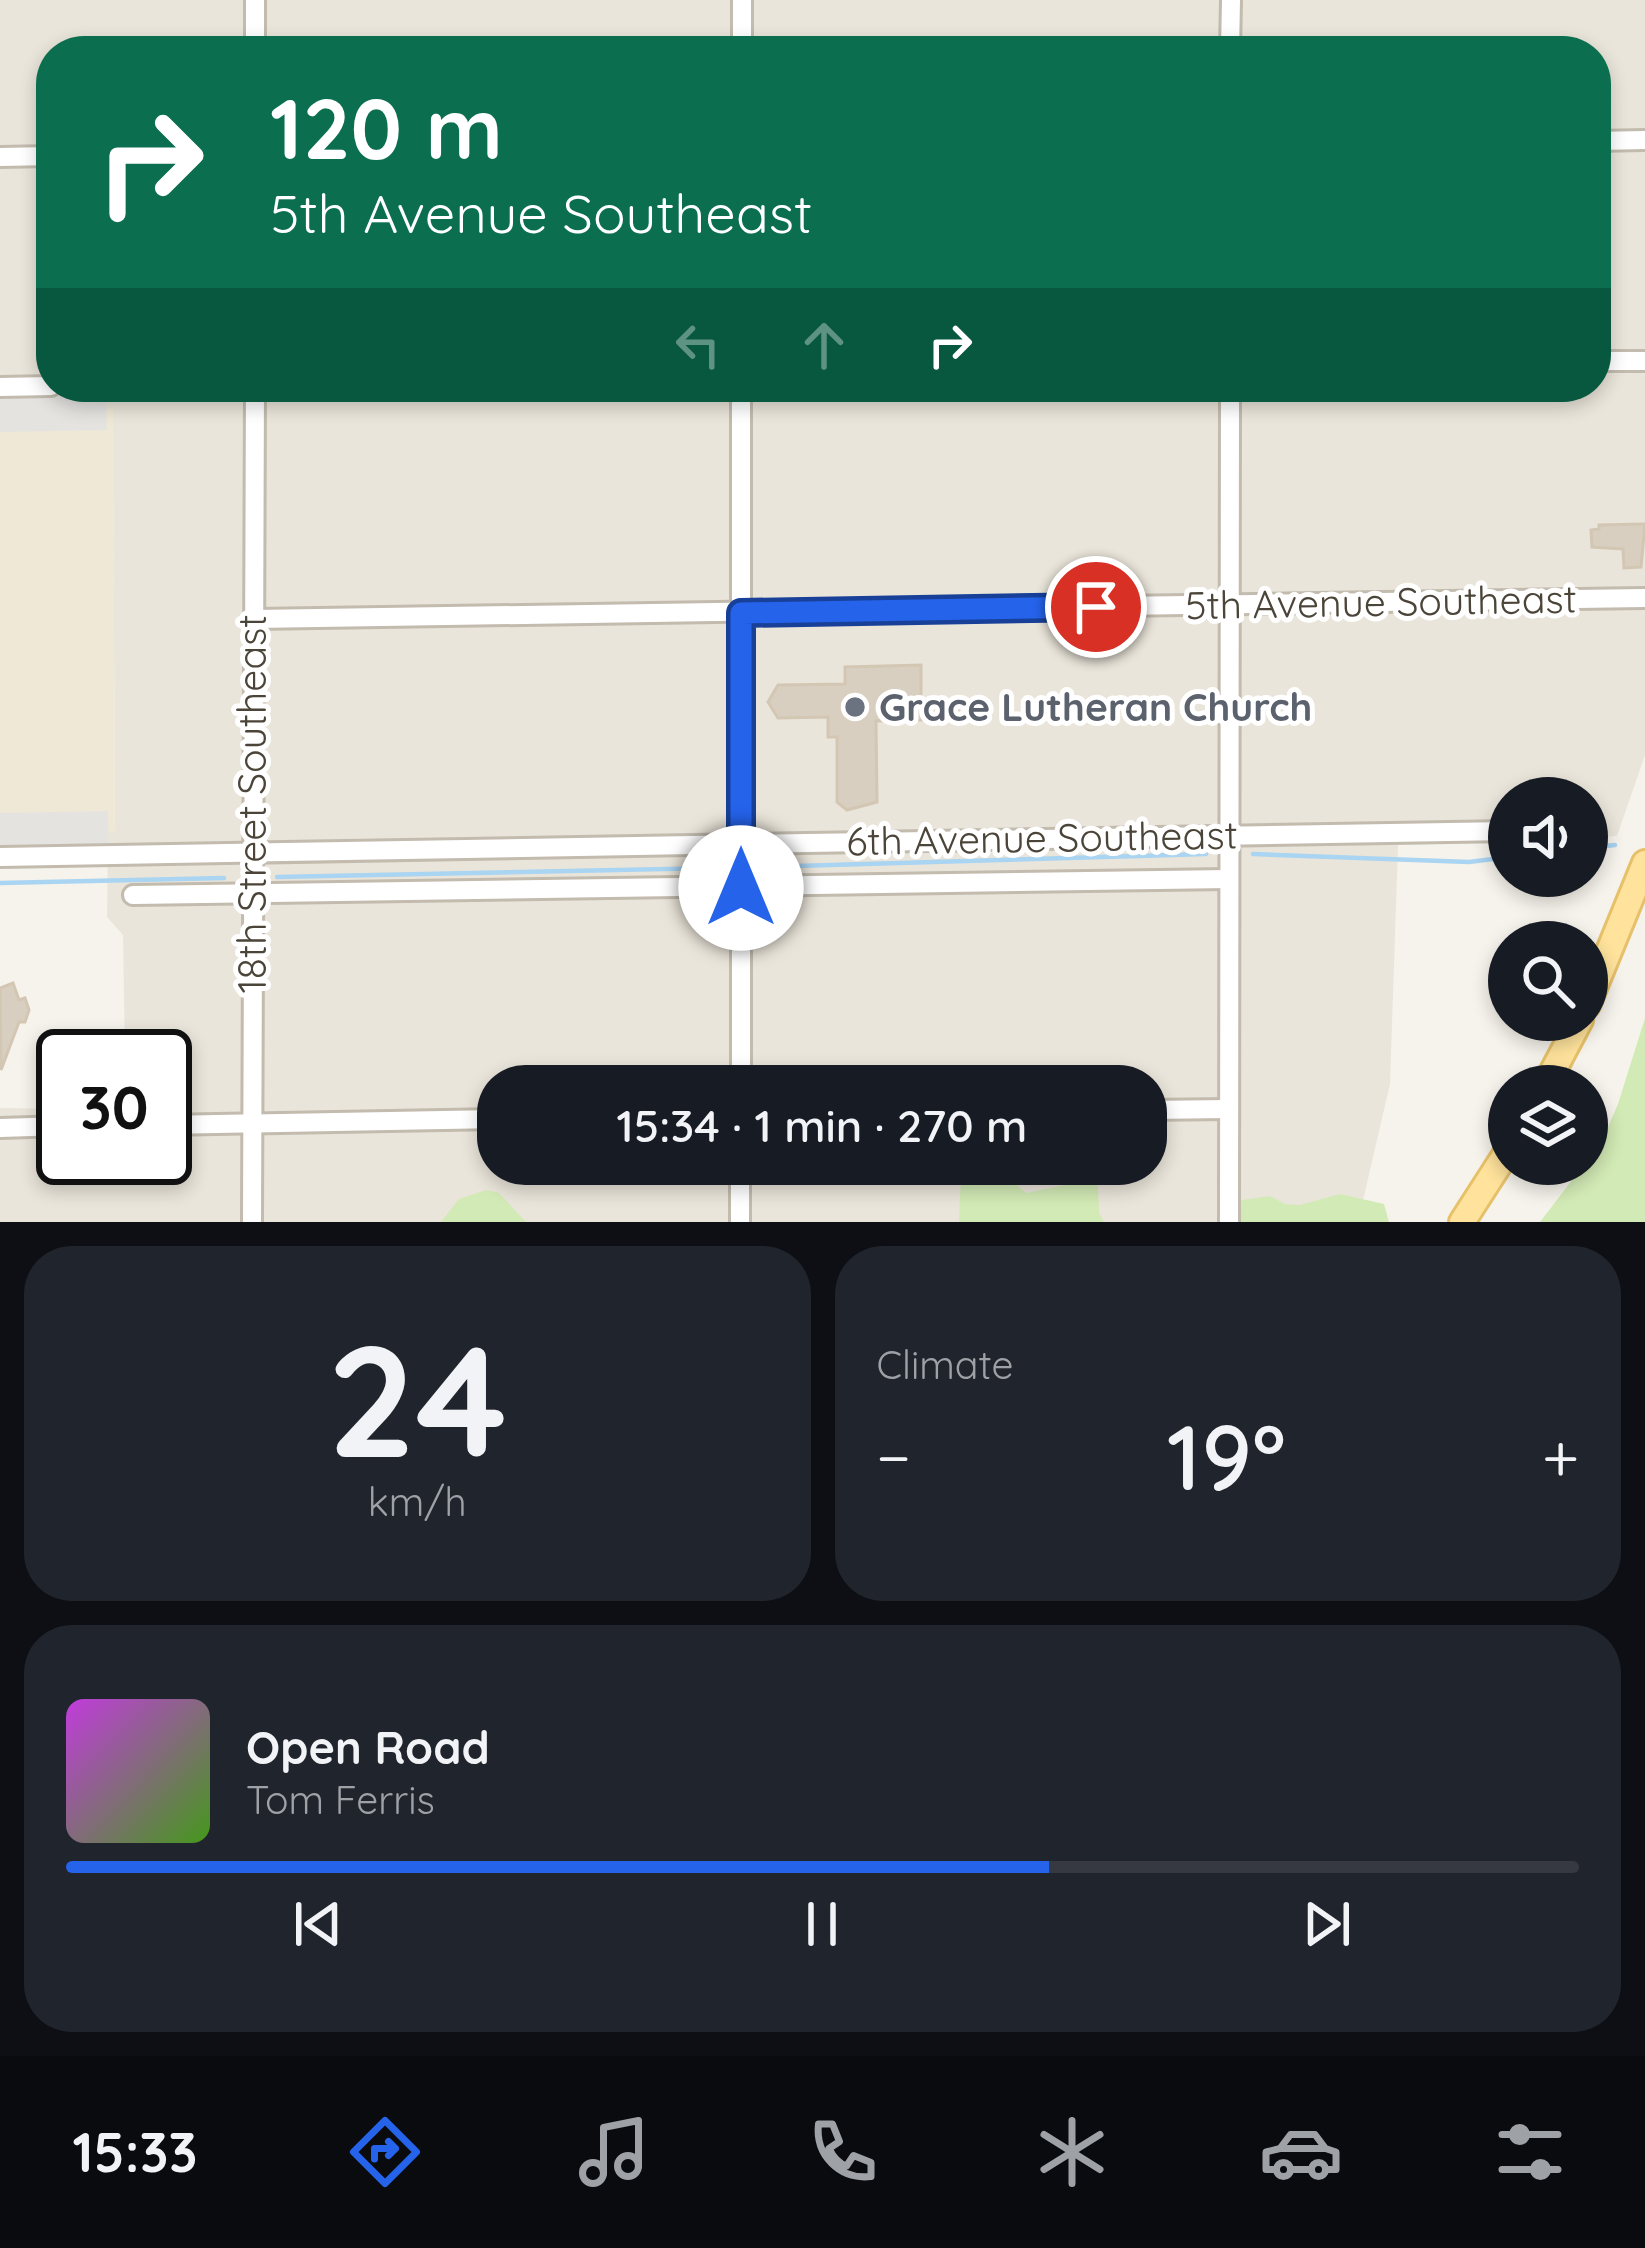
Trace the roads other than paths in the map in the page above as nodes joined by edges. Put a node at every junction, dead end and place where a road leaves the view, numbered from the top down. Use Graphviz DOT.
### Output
graph roads {
  1 [pos="255,0"];
  2 [pos="742,0"];
  3 [pos="1231,0"];
  4 [pos="255,36"];
  5 [pos="742,36"];
  6 [pos="1230,36"];
  7 [pos="1645,140"];
  8 [pos="1611,141"];
  9 [pos="36,156"];
  10 [pos="0,157"];
  11 [pos="1611,361"];
  12 [pos="1645,361"];
  13 [pos="36,386"];
  14 [pos="0,387"];
  15 [pos="255,402"];
  16 [pos="741,402"];
  17 [pos="1230,402"];
  18 [pos="1645,598"];
  19 [pos="1229,605"];
  20 [pos="741,613"];
  21 [pos="254,620"];
  22 [pos="1488,831"];
  23 [pos="1229,835"];
  24 [pos="741,843"];
  25 [pos="251,853"];
  26 [pos="0,857"];
  27 [pos="1645,863"];
  28 [pos="1229,880"];
  29 [pos="741,888"];
  30 [pos="252,894"];
  31 [pos="133,895"];
  32 [pos="1608,954"];
  33 [pos="741,1065"];
  34 [pos="1229,1109"];
  35 [pos="1167,1110"];
  36 [pos="477,1119"];
  37 [pos="251,1123"];
  38 [pos="192,1124"];
  39 [pos="36,1127"];
  40 [pos="0,1128"];
  41 [pos="1488,1182"];
  42 [pos="740,1185"];
  43 [pos="252,1222"];
  44 [pos="740,1222"];
  45 [pos="1229,1222"];
  46 [pos="1462,1222"];
  1 -- 4 [label="street"];
  2 -- 5 [label="street"];
  3 -- 6 [label="street"];
  7 -- 8 [label="street"];
  9 -- 10 [label="street"];
  11 -- 12 [label="street"];
  13 -- 14 [label="street"];
  15 -- 21 [label="street, 18th Street Southeast"];
  16 -- 20 [label="street"];
  17 -- 19 [label="street"];
  18 -- 19 [label="street, 5th Avenue Southeast"];
  19 -- 20 [label="street, 5th Avenue Southeast"];
  19 -- 23 [label="street"];
  20 -- 21 [label="street, 5th Avenue Southeast"];
  20 -- 24 [label="street"];
  21 -- 25 [label="street, 18th Street Southeast"];
  22 -- 23 [label="street, 6th Avenue Southeast"];
  23 -- 24 [label="street, 6th Avenue Southeast"];
  23 -- 28 [label="street"];
  24 -- 25 [label="street, 6th Avenue Southeast"];
  24 -- 29 [label="street"];
  25 -- 26 [label="street, 6th Avenue Southeast"];
  25 -- 30 [label="street, 18th Street Southeast"];
  27 -- 32 [label="main road"];
  28 -- 29 [label="street, 6th Avenue Southeast"];
  28 -- 34 [label="street"];
  29 -- 30 [label="street, 6th Avenue Southeast"];
  29 -- 33 [label="street"];
  30 -- 31 [label="street, 6th Avenue Southeast"];
  30 -- 37 [label="street, 18th Street Southeast"];
  34 -- 35 [label="street"];
  34 -- 45 [label="street"];
  36 -- 37 [label="street"];
  37 -- 38 [label="street"];
  37 -- 43 [label="street, 18th Street Southeast"];
  39 -- 40 [label="street"];
  41 -- 46 [label="main road"];
  42 -- 44 [label="street"];
}
